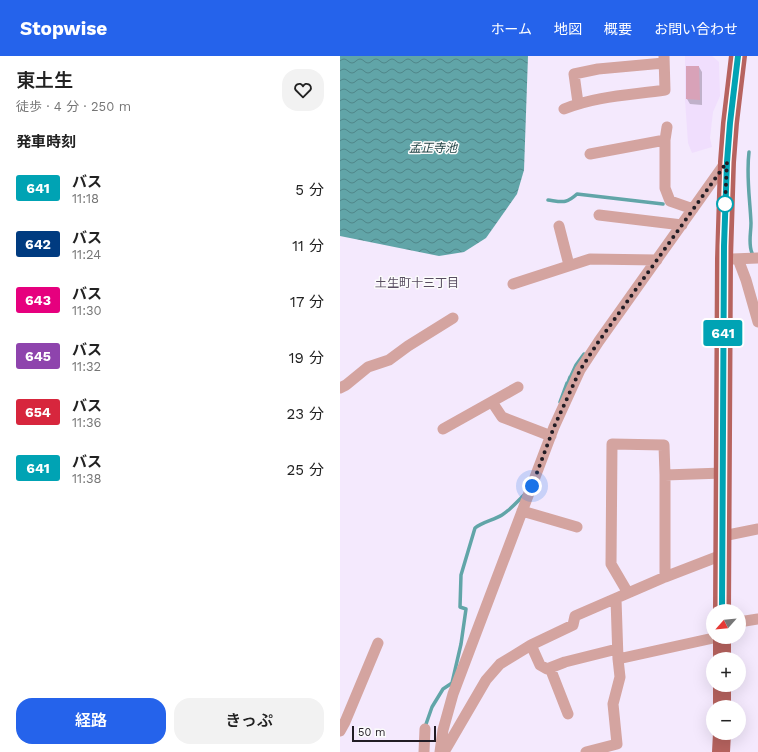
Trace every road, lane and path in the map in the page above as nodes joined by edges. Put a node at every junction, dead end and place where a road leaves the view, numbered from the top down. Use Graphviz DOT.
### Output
graph roads {
  1 [pos="738,56"];
  2 [pos="664,59"];
  3 [pos="578,103"];
  4 [pos="564,109"];
  5 [pos="667,127"];
  6 [pos="665,140"];
  7 [pos="590,154"];
  8 [pos="727,162"];
  9 [pos="693,209"];
  10 [pos="600,215"];
  11 [pos="682,225"];
  12 [pos="559,226"];
  13 [pos="758,258"];
  14 [pos="731,259"];
  15 [pos="657,260"];
  16 [pos="569,265"];
  17 [pos="513,284"];
  18 [pos="453,318"];
  19 [pos="758,322"];
  20 [pos="518,387"];
  21 [pos="340,388"];
  22 [pos="492,402"];
  23 [pos="443,429"];
  24 [pos="551,436"];
  25 [pos="723,473"];
  26 [pos="665,475"];
  27 [pos="522,511"];
  28 [pos="577,527"];
  29 [pos="758,529"];
  30 [pos="722,536"];
  31 [pos="722,555"];
  32 [pos="665,577"];
  33 [pos="628,593"];
  34 [pos="616,599"];
  35 [pos="722,604"];
  36 [pos="758,619"];
  37 [pos="746,621"];
  38 [pos="706,639"];
  39 [pos="378,644"];
  40 [pos="531,645"];
  41 [pos="618,654"];
  42 [pos="550,668"];
  43 [pos="568,714"];
  44 [pos="426,729"];
  45 [pos="340,731"];
  46 [pos="722,740"];
  47 [pos="424,752"];
  48 [pos="440,752"];
  49 [pos="444,752"];
  50 [pos="586,752"];
  51 [pos="722,752"];
  1 -- 8 [label="main road"];
  2 -- 3 [label="street"];
  2 -- 3 [label="street"];
  3 -- 4 [label="street"];
  5 -- 6 [label="street"];
  6 -- 7 [label="street"];
  6 -- 9 [label="street"];
  8 -- 9 [label="street"];
  8 -- 14 [label="main road"];
  9 -- 11 [label="street"];
  10 -- 11 [label="street"];
  11 -- 15 [label="street"];
  12 -- 16 [label="street"];
  13 -- 14 [label="street"];
  14 -- 19 [label="street"];
  14 -- 25 [label="main road"];
  15 -- 16 [label="street"];
  15 -- 24 [label="street"];
  16 -- 17 [label="street"];
  18 -- 21 [label="street"];
  20 -- 22 [label="street"];
  22 -- 23 [label="street"];
  22 -- 24 [label="street"];
  24 -- 27 [label="street"];
  25 -- 26 [label="street"];
  25 -- 30 [label="main road"];
  26 -- 32 [label="street"];
  26 -- 33 [label="street"];
  27 -- 28 [label="street"];
  27 -- 48 [label="street"];
  29 -- 30 [label="street"];
  30 -- 31 [label="main road"];
  31 -- 32 [label="street"];
  31 -- 35 [label="main road"];
  32 -- 33 [label="street"];
  33 -- 34 [label="street"];
  34 -- 40 [label="street"];
  34 -- 41 [label="street"];
  36 -- 37 [label="street"];
  38 -- 41 [label="street"];
  39 -- 45 [label="street"];
  40 -- 42 [label="street"];
  40 -- 49 [label="street"];
  41 -- 42 [label="street"];
  41 -- 50 [label="street"];
  42 -- 43 [label="street"];
  44 -- 47 [label="street"];
  46 -- 51 [label="main road"];
}
